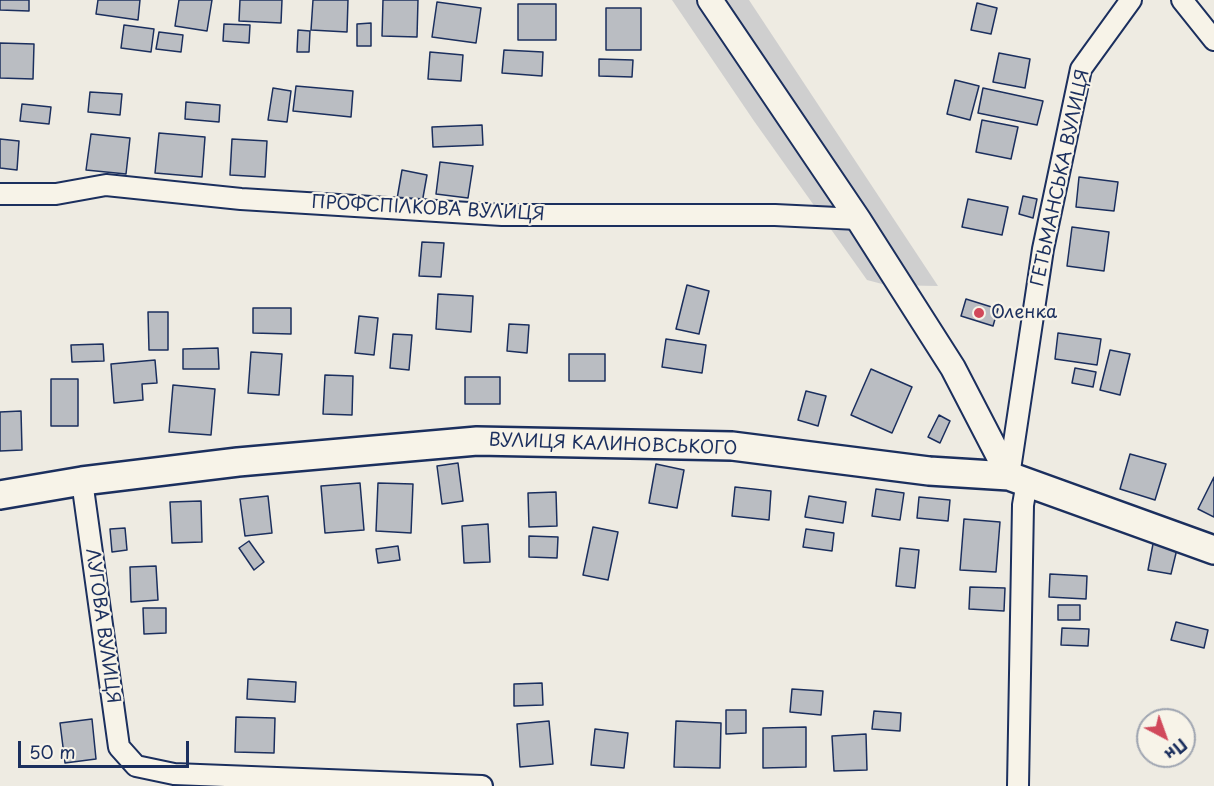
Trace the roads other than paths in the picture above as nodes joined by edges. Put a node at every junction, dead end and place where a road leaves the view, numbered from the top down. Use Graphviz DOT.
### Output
graph roads {
  1 [pos="710,0"];
  2 [pos="1131,0"];
  3 [pos="1182,0"];
  4 [pos="1214,40"];
  5 [pos="0,194"];
  6 [pos="858,219"];
  7 [pos="1018,479"];
  8 [pos="82,482"];
  9 [pos="0,495"];
  10 [pos="1214,550"];
  11 [pos="386,784"];
  12 [pos="482,786"];
  13 [pos="1018,786"];
  1 -- 6 [label="street"];
  2 -- 7 [label="street, ГЕТЬМАНСЬКА ВУЛИЦЯ"];
  3 -- 4 [label="street"];
  5 -- 6 [label="street, ПРОФСПІЛКОВА ВУЛИЦЯ"];
  6 -- 7 [label="street"];
  7 -- 8 [label="main road, ВУЛИЦЯ КАЛИНОВСЬКОГО"];
  7 -- 10 [label="main road, ВУЛИЦЯ КАЛИНОВСЬКОГО"];
  7 -- 13 [label="street, ГЕТЬМАНСЬКА ВУЛИЦЯ"];
  8 -- 9 [label="main road, ВУЛИЦЯ КАЛИНОВСЬКОГО"];
  8 -- 11 [label="street, ЛУГОВА ВУЛИЦЯ"];
  11 -- 12 [label="street, ЛУГОВА ВУЛИЦЯ"];
}
